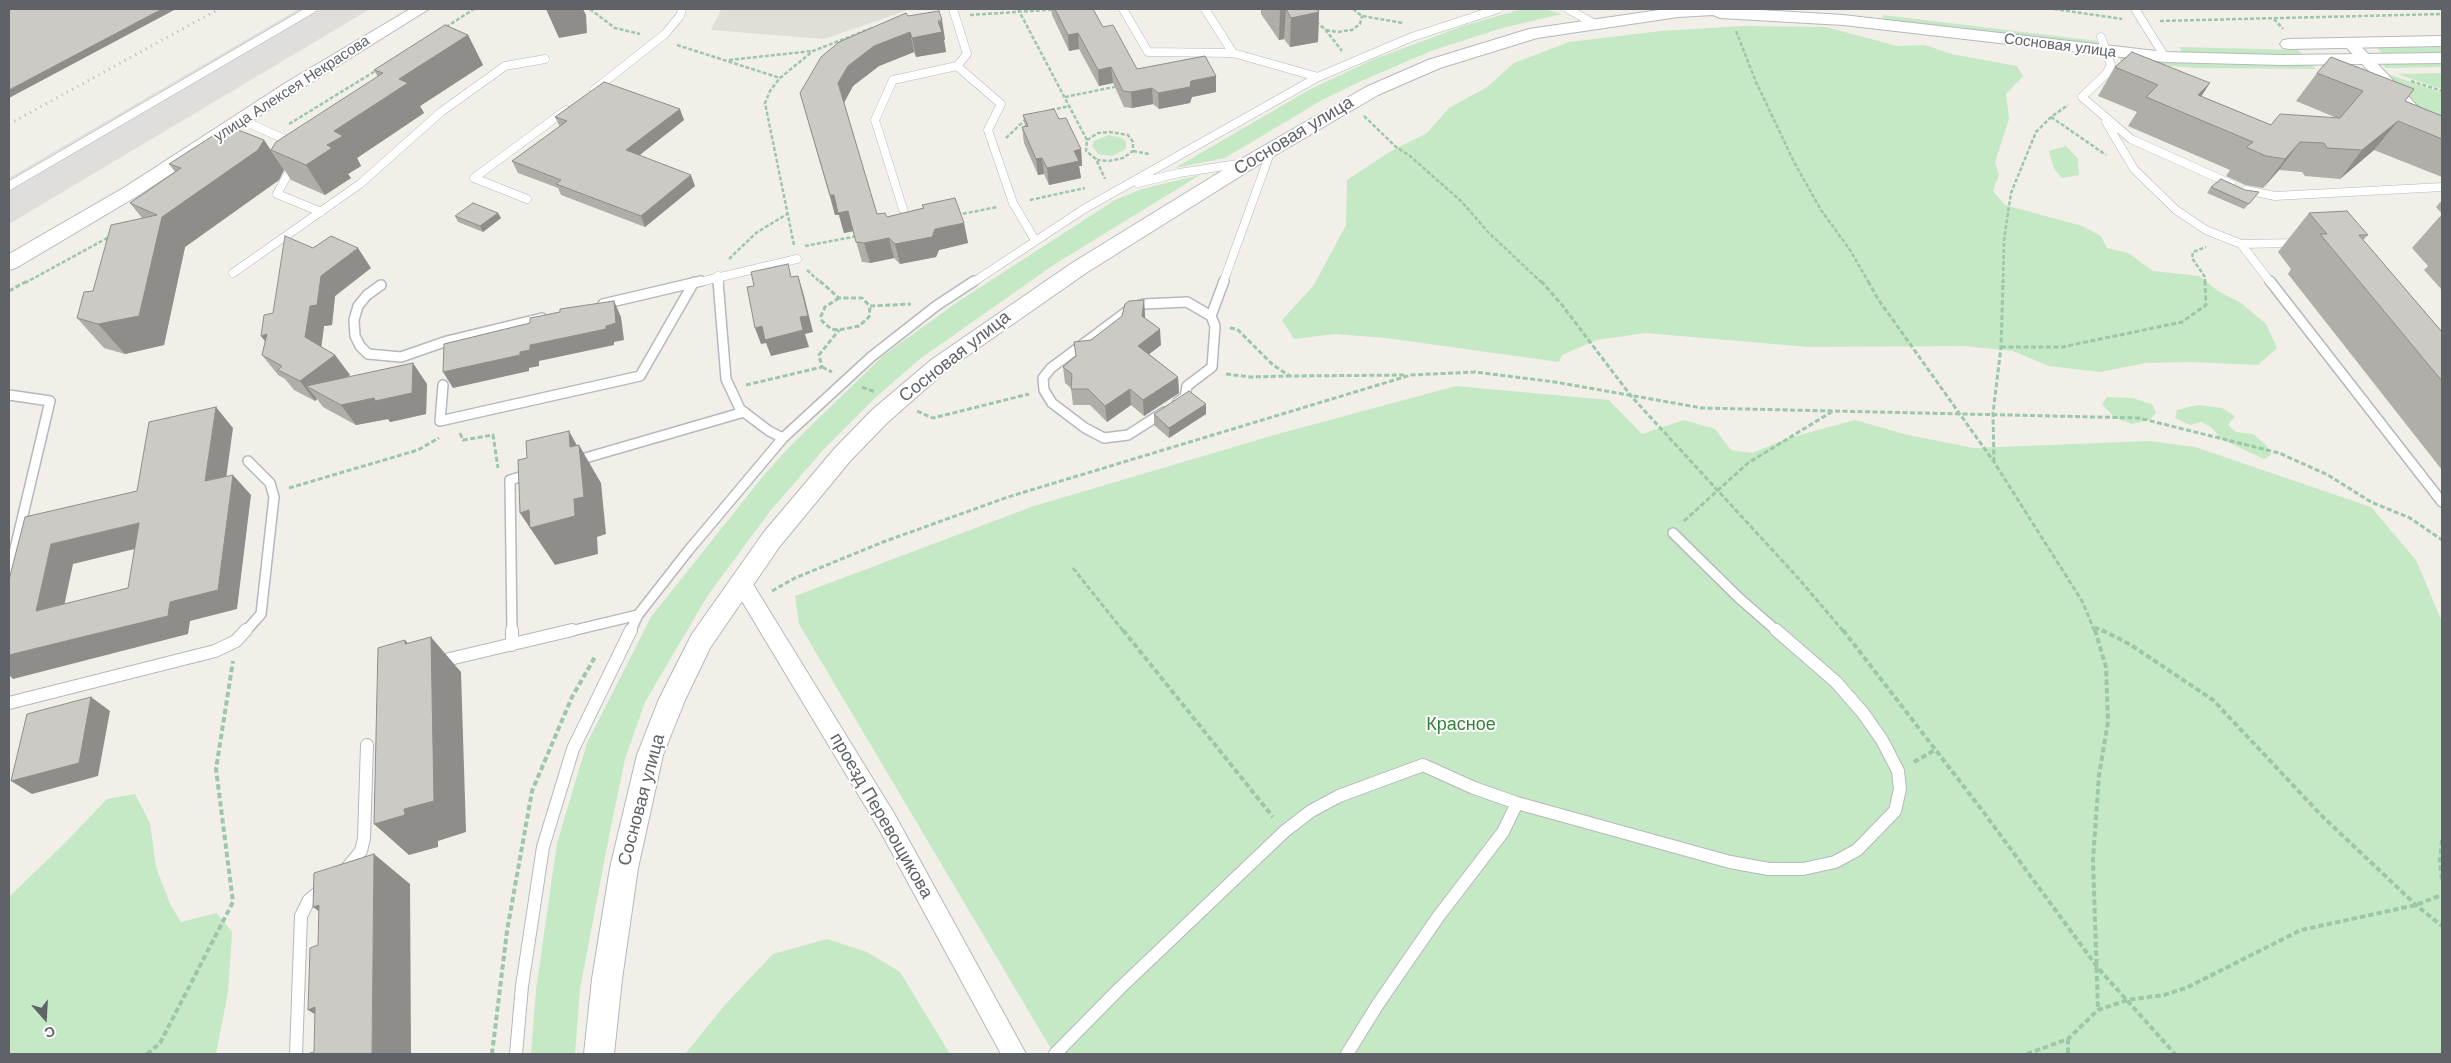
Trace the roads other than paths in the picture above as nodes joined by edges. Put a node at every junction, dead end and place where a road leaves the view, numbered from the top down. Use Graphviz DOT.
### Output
graph roads {
  1 [pos="312,9"];
  2 [pos="421,9"];
  3 [pos="682,9"];
  4 [pos="1123,9"];
  5 [pos="1205,9"];
  6 [pos="1498,9"];
  7 [pos="1568,9"];
  8 [pos="1736,9"];
  9 [pos="1854,9"];
  10 [pos="2135,9"];
  11 [pos="1677,10"];
  12 [pos="954,12"];
  13 [pos="1593,23"];
  14 [pos="2155,41"];
  15 [pos="2442,41"];
  16 [pos="2350,42"];
  17 [pos="2104,44"];
  18 [pos="1232,53"];
  19 [pos="2165,56"];
  20 [pos="2442,58"];
  21 [pos="545,59"];
  22 [pos="2366,59"];
  23 [pos="957,66"];
  24 [pos="1318,76"];
  25 [pos="583,98"];
  26 [pos="575,103"];
  27 [pos="2103,117"];
  28 [pos="242,120"];
  29 [pos="2442,140"];
  30 [pos="303,147"];
  31 [pos="1272,148"];
  32 [pos="299,155"];
  33 [pos="1248,163"];
  34 [pos="9,186"];
  35 [pos="2442,187"];
  36 [pos="1121,188"];
  37 [pos="527,199"];
  38 [pos="903,209"];
  39 [pos="321,212"];
  40 [pos="1035,240"];
  41 [pos="2308,243"];
  42 [pos="2242,244"];
  43 [pos="797,259"];
  44 [pos="9,263"];
  45 [pos="233,273"];
  46 [pos="718,276"];
  47 [pos="694,282"];
  48 [pos="381,285"];
  49 [pos="590,307"];
  50 [pos="551,316"];
  51 [pos="1211,316"];
  52 [pos="444,380"];
  53 [pos="9,395"];
  54 [pos="744,412"];
  55 [pos="784,438"];
  56 [pos="248,461"];
  57 [pos="566,464"];
  58 [pos="538,472"];
  59 [pos="2442,502"];
  60 [pos="1673,533"];
  61 [pos="9,574"];
  62 [pos="747,592"];
  63 [pos="638,615"];
  64 [pos="512,645"];
  65 [pos="425,665"];
  66 [pos="9,703"];
  67 [pos="367,745"];
  68 [pos="1516,803"];
  69 [pos="1352,1052"];
  70 [pos="296,1054"];
  71 [pos="516,1054"];
  72 [pos="599,1054"];
  73 [pos="1014,1054"];
  74 [pos="1055,1054"];
  1 -- 34 [label="lane"];
  2 -- 28 [label="street, улица Алексея Некрасова"];
  3 -- 25 [label="lane"];
  4 -- 18 [label="lane"];
  5 -- 18 [label="lane"];
  6 -- 24 [label="lane"];
  7 -- 13 [label="lane"];
  8 -- 11 [label="street, Сосновая улица"];
  9 -- 17 [label="street, Сосновая улица"];
  10 -- 14 [label="lane"];
  11 -- 13 [label="street, Сосновая улица"];
  11 -- 17 [label="street, Сосновая улица"];
  12 -- 23 [label="lane"];
  13 -- 31 [label="street, Сосновая улица"];
  14 -- 16 [label="street, Сосновая улица"];
  14 -- 17 [label="street, Сосновая улица"];
  14 -- 19 [label="lane"];
  15 -- 16 [label="street, Сосновая улица"];
  16 -- 22 [label="street"];
  17 -- 19 [label="street, Сосновая улица"];
  17 -- 27 [label="lane"];
  18 -- 24 [label="lane"];
  19 -- 22 [label="street, Сосновая улица"];
  20 -- 22 [label="street, Сосновая улица"];
  21 -- 39 [label="lane"];
  22 -- 29 [label="street"];
  23 -- 38 [label="lane"];
  23 -- 40 [label="lane"];
  24 -- 36 [label="lane"];
  26 -- 37 [label="lane"];
  27 -- 35 [label="lane"];
  27 -- 42 [label="lane"];
  28 -- 30 [label="lane"];
  28 -- 44 [label="street, улица Алексея Некрасова"];
  31 -- 33 [label="street, Сосновая улица"];
  31 -- 51 [label="lane"];
  32 -- 39 [label="lane"];
  33 -- 36 [label="lane"];
  33 -- 62 [label="street, Сосновая улица"];
  36 -- 40 [label="lane"];
  39 -- 45 [label="lane"];
  40 -- 55 [label="lane"];
  41 -- 42 [label="lane"];
  42 -- 59 [label="lane"];
  43 -- 46 [label="lane"];
  46 -- 47 [label="lane"];
  46 -- 54 [label="lane"];
  47 -- 49 [label="lane"];
  47 -- 52 [label="lane"];
  48 -- 50 [label="lane"];
  51 -- 51 [label="lane"];
  53 -- 61 [label="lane"];
  54 -- 55 [label="lane"];
  54 -- 57 [label="lane"];
  55 -- 63 [label="lane"];
  56 -- 66 [label="lane"];
  58 -- 64 [label="lane"];
  60 -- 68 [label="lane"];
  62 -- 72 [label="street, Сосновая улица"];
  62 -- 73 [label="street, проезд Перевощикова"];
  63 -- 64 [label="lane"];
  63 -- 71 [label="lane"];
  64 -- 65 [label="lane"];
  67 -- 70 [label="lane"];
  68 -- 69 [label="lane"];
  68 -- 74 [label="lane"];
}
